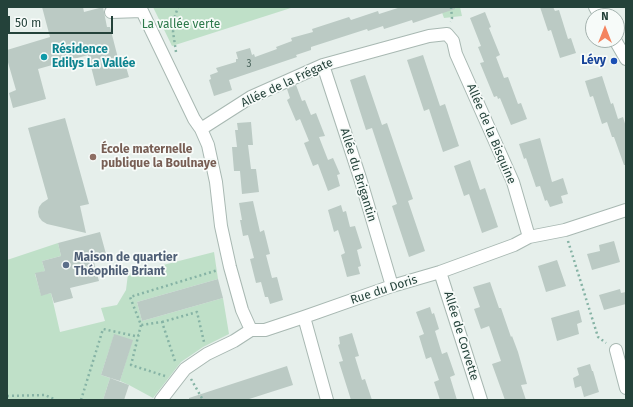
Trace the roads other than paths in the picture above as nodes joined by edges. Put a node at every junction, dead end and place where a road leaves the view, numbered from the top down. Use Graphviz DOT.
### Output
graph roads {
  1 [pos="111,12"];
  2 [pos="447,34"];
  3 [pos="620,48"];
  4 [pos="626,59"];
  5 [pos="323,65"];
  6 [pos="201,129"];
  7 [pos="626,210"];
  8 [pos="528,237"];
  9 [pos="440,272"];
  10 [pos="392,286"];
  11 [pos="304,317"];
  12 [pos="251,330"];
  13 [pos="616,350"];
  14 [pos="626,388"];
  15 [pos="161,400"];
  16 [pos="327,400"];
  17 [pos="481,400"];
  1 -- 6 [label="street"];
  2 -- 5 [label="street, Allée de la Frégate"];
  2 -- 8 [label="street, Allée de la Bisquine"];
  3 -- 4 [label="street"];
  5 -- 6 [label="street, Allée de la Frégate"];
  5 -- 10 [label="street, Allée du Brigantin"];
  6 -- 12 [label="street"];
  7 -- 8 [label="street, Rue du Doris"];
  8 -- 9 [label="street, Rue du Doris"];
  9 -- 10 [label="street, Rue du Doris"];
  9 -- 17 [label="street, Allée de Corvette"];
  10 -- 11 [label="street, Rue du Doris"];
  11 -- 12 [label="street, Rue du Doris"];
  11 -- 16 [label="street"];
  12 -- 15 [label="street, Rue du Doris"];
  13 -- 14 [label="street"];
}
